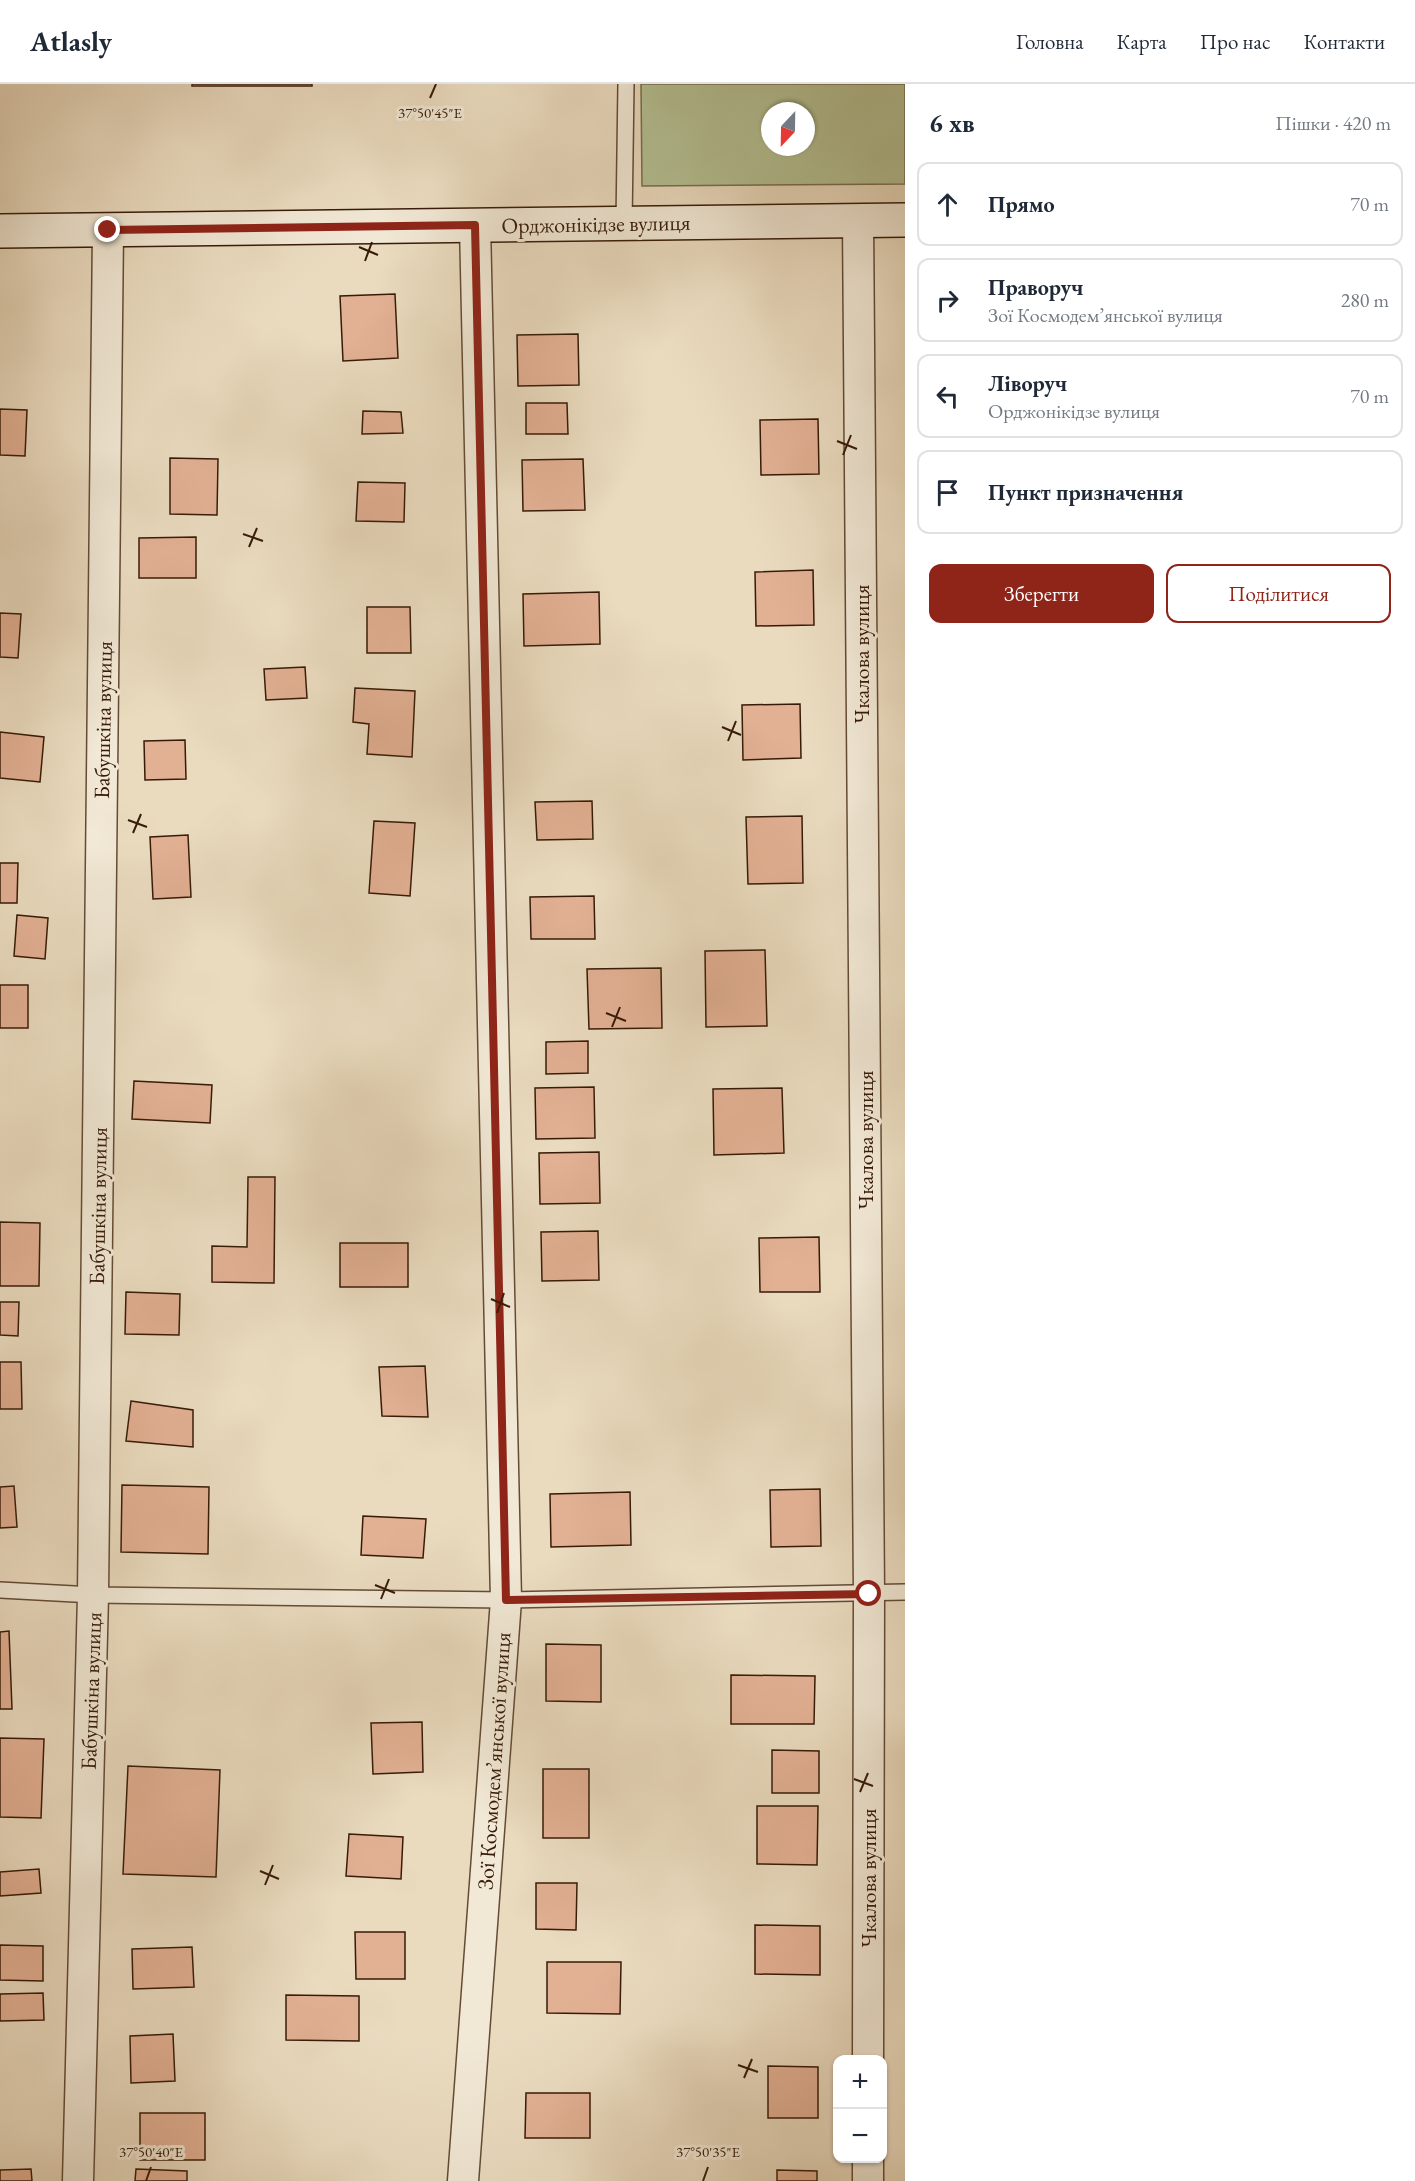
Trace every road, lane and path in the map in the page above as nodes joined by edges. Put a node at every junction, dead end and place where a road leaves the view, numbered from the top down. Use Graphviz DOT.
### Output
graph roads {
  1 [pos="626,84"];
  2 [pos="905,220"];
  3 [pos="858,221"];
  4 [pos="624,224"];
  5 [pos="475,225"];
  6 [pos="108,230"];
  7 [pos="0,231"];
  8 [pos="0,1590"];
  9 [pos="905,1592"];
  10 [pos="869,1594"];
  11 [pos="93,1595"];
  12 [pos="506,1600"];
  13 [pos="868,2055"];
  14 [pos="868,2163"];
  15 [pos="78,2181"];
  16 [pos="463,2181"];
  17 [pos="868,2181"];
  1 -- 4 [label="lane"];
  2 -- 3 [label="main road, Орджонікідзе вулиця"];
  3 -- 4 [label="main road, Орджонікідзе вулиця"];
  3 -- 10 [label="street, Чкалова вулиця"];
  4 -- 5 [label="main road, Орджонікідзе вулиця"];
  5 -- 6 [label="main road, Орджонікідзе вулиця"];
  5 -- 12 [label="street, Зої Космодем’янської вулиця"];
  6 -- 7 [label="main road, Орджонікідзе вулиця"];
  6 -- 11 [label="street, Бабушкіна вулиця"];
  8 -- 11 [label="lane"];
  9 -- 10 [label="lane"];
  10 -- 12 [label="lane"];
  10 -- 13 [label="street, Чкалова вулиця"];
  11 -- 12 [label="lane"];
  11 -- 15 [label="street, Бабушкіна вулиця"];
  12 -- 16 [label="street, Зої Космодем’янської вулиця"];
  14 -- 17 [label="street"];
}
